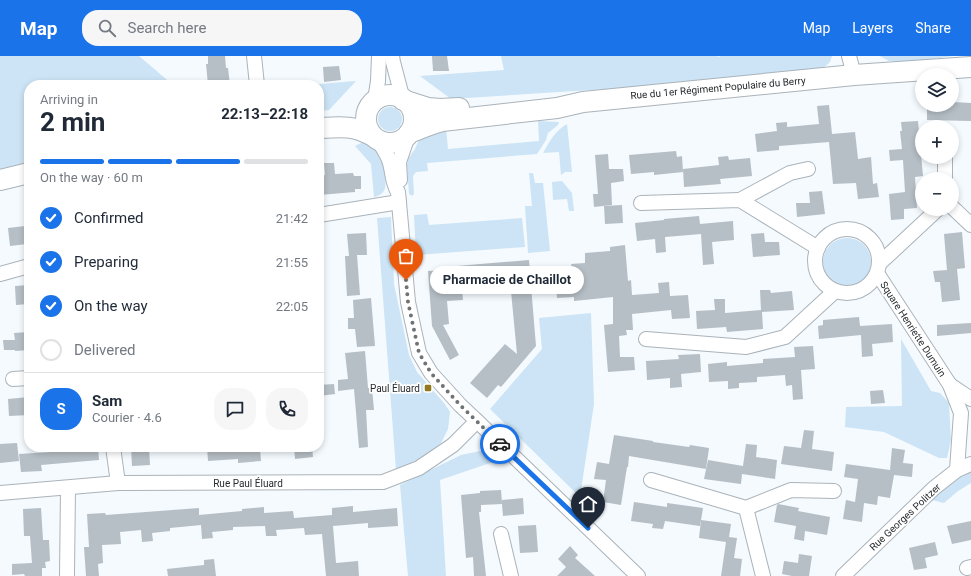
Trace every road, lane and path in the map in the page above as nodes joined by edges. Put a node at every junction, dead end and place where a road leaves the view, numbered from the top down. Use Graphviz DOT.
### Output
graph roads {
  1 [pos="254,56"];
  2 [pos="379,56"];
  3 [pos="392,56"];
  4 [pos="849,56"];
  5 [pos="971,67"];
  6 [pos="854,75"];
  7 [pos="256,80"];
  8 [pos="403,100"];
  9 [pos="583,102"];
  10 [pos="372,103"];
  11 [pos="324,116"];
  12 [pos="324,128"];
  13 [pos="409,133"];
  14 [pos="375,137"];
  15 [pos="808,169"];
  16 [pos="24,174"];
  17 [pos="0,180"];
  18 [pos="398,197"];
  19 [pos="740,200"];
  20 [pos="641,203"];
  21 [pos="324,214"];
  22 [pos="959,214"];
  23 [pos="931,216"];
  24 [pos="971,225"];
  25 [pos="818,248"];
  26 [pos="24,267"];
  27 [pos="878,268"];
  28 [pos="0,274"];
  29 [pos="835,291"];
  30 [pos="646,339"];
  31 [pos="13,378"];
  32 [pos="24,378"];
  33 [pos="950,385"];
  34 [pos="971,399"];
  35 [pos="477,421"];
  36 [pos="114,452"];
  37 [pos="971,464"];
  38 [pos="957,470"];
  39 [pos="650,480"];
  40 [pos="118,483"];
  41 [pos="68,488"];
  42 [pos="834,491"];
  43 [pos="0,493"];
  44 [pos="746,508"];
  45 [pos="501,534"];
  46 [pos="67,576"];
  47 [pos="511,576"];
  48 [pos="638,576"];
  49 [pos="763,576"];
  50 [pos="842,576"];
  1 -- 7 [label="street"];
  2 -- 10 [label="street"];
  3 -- 8 [label="street"];
  4 -- 6 [label="street"];
  5 -- 6 [label="main road, Rue du 1er Régiment Populaire du Berry"];
  6 -- 9 [label="main road, Rue du 1er Régiment Populaire du Berry"];
  8 -- 9 [label="main road, Rue du 1er Régiment Populaire du Berry"];
  8 -- 10 [label="main road"];
  8 -- 13 [label="main road"];
  9 -- 13 [label="main road, Rue du 1er Régiment Populaire du Berry"];
  10 -- 11 [label="main road"];
  10 -- 14 [label="main road"];
  12 -- 14 [label="main road"];
  13 -- 14 [label="main road"];
  13 -- 18 [label="street"];
  14 -- 18 [label="street"];
  15 -- 19 [label="street"];
  16 -- 17 [label="main road"];
  18 -- 21 [label="street"];
  18 -- 35 [label="street"];
  19 -- 20 [label="street"];
  19 -- 25 [label="street"];
  22 -- 24 [label="street"];
  23 -- 27 [label="street, Square Henriette Dumuin"];
  25 -- 27 [label="street, Square Henriette Dumuin"];
  25 -- 29 [label="street"];
  26 -- 28 [label="street"];
  27 -- 29 [label="street, Square Henriette Dumuin"];
  27 -- 33 [label="street, Square Henriette Dumuin"];
  29 -- 30 [label="street"];
  31 -- 32 [label="street"];
  33 -- 34 [label="street"];
  33 -- 38 [label="street"];
  35 -- 40 [label="street, Rue Paul Éluard"];
  35 -- 48 [label="street"];
  36 -- 40 [label="street"];
  37 -- 38 [label="street, Rue Georges Politzer"];
  38 -- 50 [label="street, Rue Georges Politzer"];
  39 -- 44 [label="street"];
  40 -- 41 [label="street, Rue Paul Éluard"];
  41 -- 43 [label="street, Rue Paul Éluard"];
  41 -- 46 [label="street"];
  42 -- 44 [label="street"];
  44 -- 49 [label="street"];
  45 -- 47 [label="street"];
}
